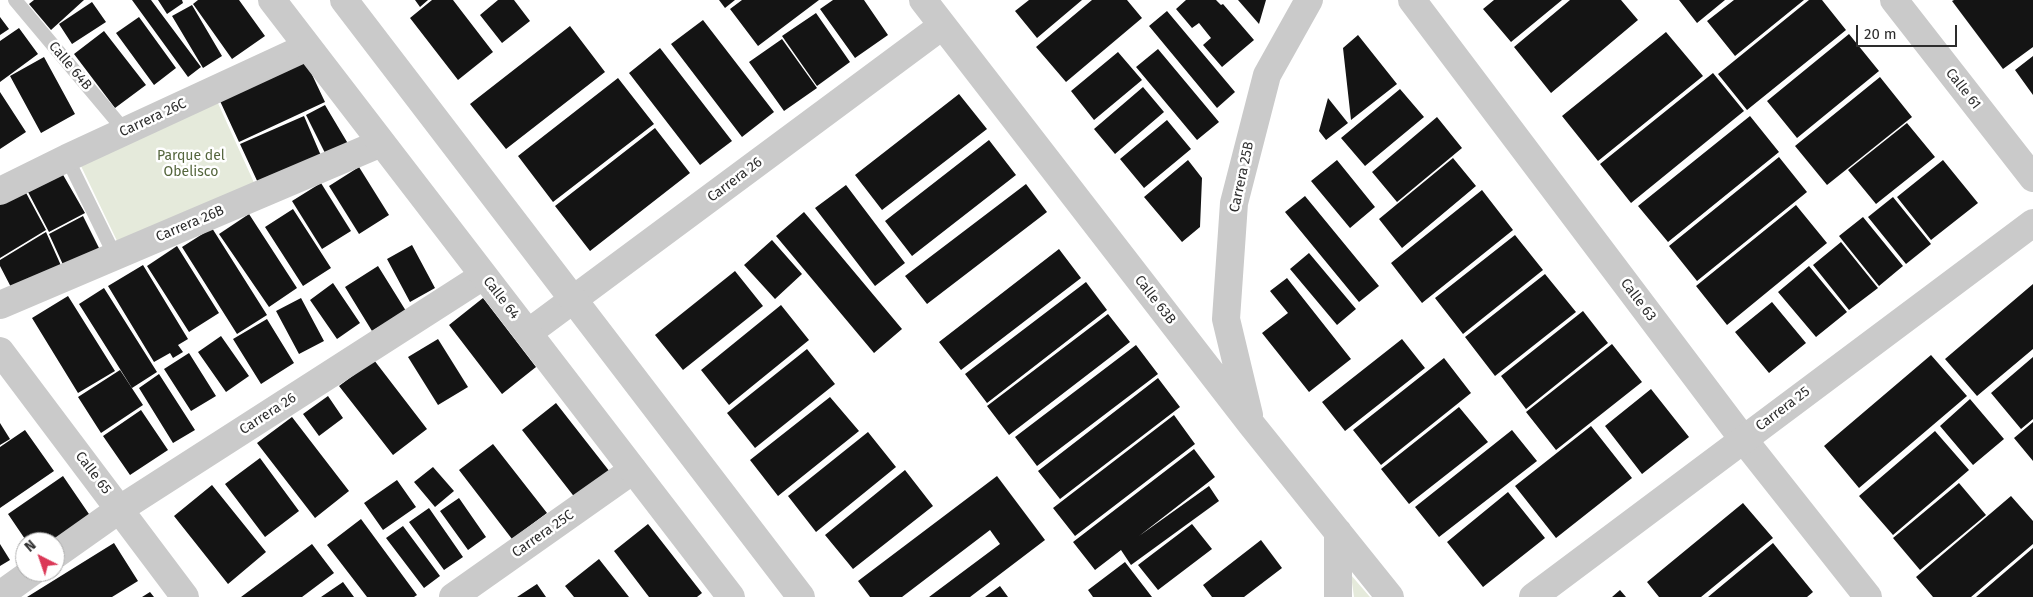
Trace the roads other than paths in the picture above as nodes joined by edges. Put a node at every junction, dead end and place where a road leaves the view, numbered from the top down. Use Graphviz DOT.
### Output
graph roads {
  1 [pos="16,0"];
  2 [pos="272,0"];
  3 [pos="344,0"];
  4 [pos="923,0"];
  5 [pos="1308,0"];
  6 [pos="1412,0"];
  7 [pos="1894,0"];
  8 [pos="942,26"];
  9 [pos="307,47"];
  10 [pos="125,131"];
  11 [pos="381,143"];
  12 [pos="67,158"];
  13 [pos="2033,178"];
  14 [pos="0,191"];
  15 [pos="2033,223"];
  16 [pos="115,256"];
  17 [pos="484,276"];
  18 [pos="573,300"];
  19 [pos="0,305"];
  20 [pos="528,333"];
  21 [pos="0,351"];
  22 [pos="1251,424"];
  23 [pos="1743,439"];
  24 [pos="633,470"];
  25 [pos="120,509"];
  26 [pos="1338,532"];
  27 [pos="65,549"];
  28 [pos="18,582"];
  29 [pos="0,595"];
  30 [pos="185,597"];
  31 [pos="453,597"];
  32 [pos="730,597"];
  33 [pos="801,597"];
  34 [pos="1338,597"];
  35 [pos="1390,597"];
  36 [pos="1533,597"];
  37 [pos="1868,597"];
  1 -- 10 [label="lane, Calle 64B"];
  2 -- 9 [label="street, Calle 64"];
  3 -- 18 [label="street"];
  4 -- 8 [label="street, Calle 63B"];
  5 -- 22 [label="street, Carrera 25B"];
  6 -- 23 [label="street, Calle 63"];
  7 -- 13 [label="street, Calle 61"];
  8 -- 18 [label="street, Carrera 26"];
  8 -- 22 [label="street, Calle 63B"];
  9 -- 10 [label="street, Carrera 26C"];
  9 -- 11 [label="street, Calle 64"];
  10 -- 12 [label="street, Carrera 26C"];
  11 -- 16 [label="street, Carrera 26B"];
  11 -- 17 [label="street, Calle 64"];
  12 -- 14 [label="street, Carrera 26C"];
  12 -- 16 [label="lane"];
  15 -- 23 [label="street, Carrera 25"];
  16 -- 19 [label="street, Carrera 26B"];
  17 -- 20 [label="street, Calle 64"];
  17 -- 25 [label="street, Carrera 26"];
  18 -- 20 [label="street, Carrera 26"];
  18 -- 33 [label="street"];
  20 -- 24 [label="street, Calle 64"];
  21 -- 25 [label="street, Calle 65"];
  22 -- 26 [label="street, Calle 63B"];
  23 -- 36 [label="street, Carrera 25"];
  23 -- 37 [label="street, Calle 63"];
  24 -- 31 [label="street, Carrera 25C"];
  24 -- 32 [label="street, Calle 64"];
  25 -- 27 [label="street, Carrera 26"];
  25 -- 30 [label="street, Calle 65"];
  26 -- 34 [label="street"];
  26 -- 35 [label="street, Calle 63B"];
  28 -- 29 [label="street"];
}
